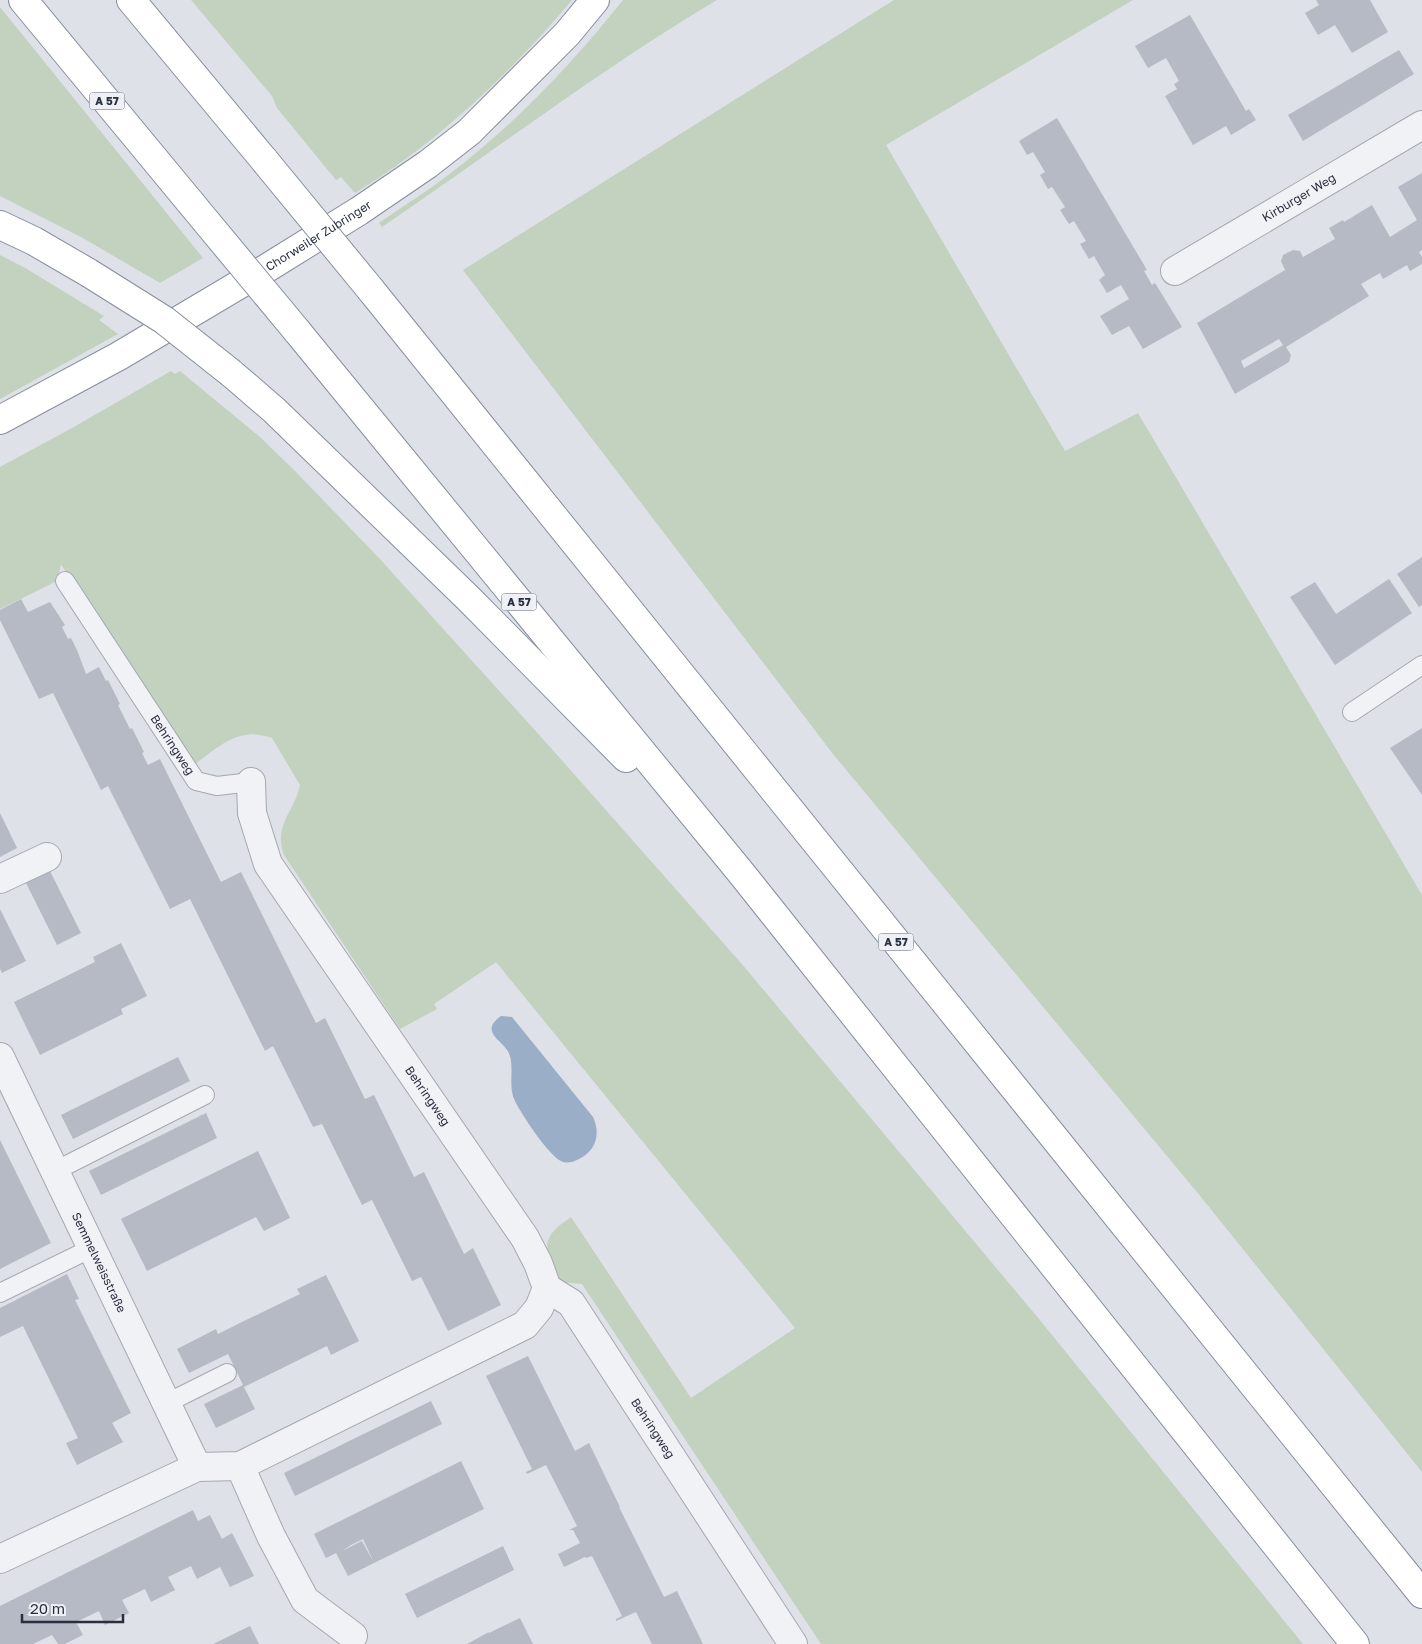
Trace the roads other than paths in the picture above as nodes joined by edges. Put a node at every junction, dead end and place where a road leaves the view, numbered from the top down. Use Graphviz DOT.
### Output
graph roads {
  1 [pos="23,0"];
  2 [pos="131,0"];
  3 [pos="595,0"];
  4 [pos="1422,125"];
  5 [pos="0,225"];
  6 [pos="1175,271"];
  7 [pos="0,420"];
  8 [pos="65,580"];
  9 [pos="1422,665"];
  10 [pos="1352,712"];
  11 [pos="251,782"];
  12 [pos="46,856"];
  13 [pos="742,874"];
  14 [pos="0,879"];
  15 [pos="0,1057"];
  16 [pos="205,1096"];
  17 [pos="55,1171"];
  18 [pos="92,1248"];
  19 [pos="547,1288"];
  20 [pos="0,1293"];
  21 [pos="227,1373"];
  22 [pos="167,1404"];
  23 [pos="240,1466"];
  24 [pos="197,1467"];
  25 [pos="0,1559"];
  26 [pos="1422,1594"];
  27 [pos="353,1636"];
  28 [pos="793,1644"];
  29 [pos="1355,1644"];
  1 -- 13 [label="highway, A 57, bridge"];
  2 -- 26 [label="highway, A 57, bridge"];
  3 -- 7 [label="highway, Chorweiler Zubringer"];
  4 -- 6 [label="street, Kirburger Weg"];
  5 -- 13 [label="highway, bridge"];
  8 -- 11 [label="lane, Behringweg"];
  9 -- 10 [label="lane"];
  11 -- 19 [label="street, Behringweg"];
  12 -- 14 [label="street"];
  13 -- 29 [label="highway, A 57"];
  15 -- 17 [label="street, Semmelweisstraße"];
  16 -- 17 [label="lane"];
  17 -- 18 [label="street, Semmelweisstraße"];
  18 -- 20 [label="lane"];
  18 -- 22 [label="street, Semmelweisstraße"];
  19 -- 23 [label="street"];
  19 -- 28 [label="street, Behringweg"];
  21 -- 22 [label="lane"];
  22 -- 24 [label="street, Semmelweisstraße"];
  23 -- 24 [label="street"];
  23 -- 27 [label="street"];
  24 -- 25 [label="street"];
}
